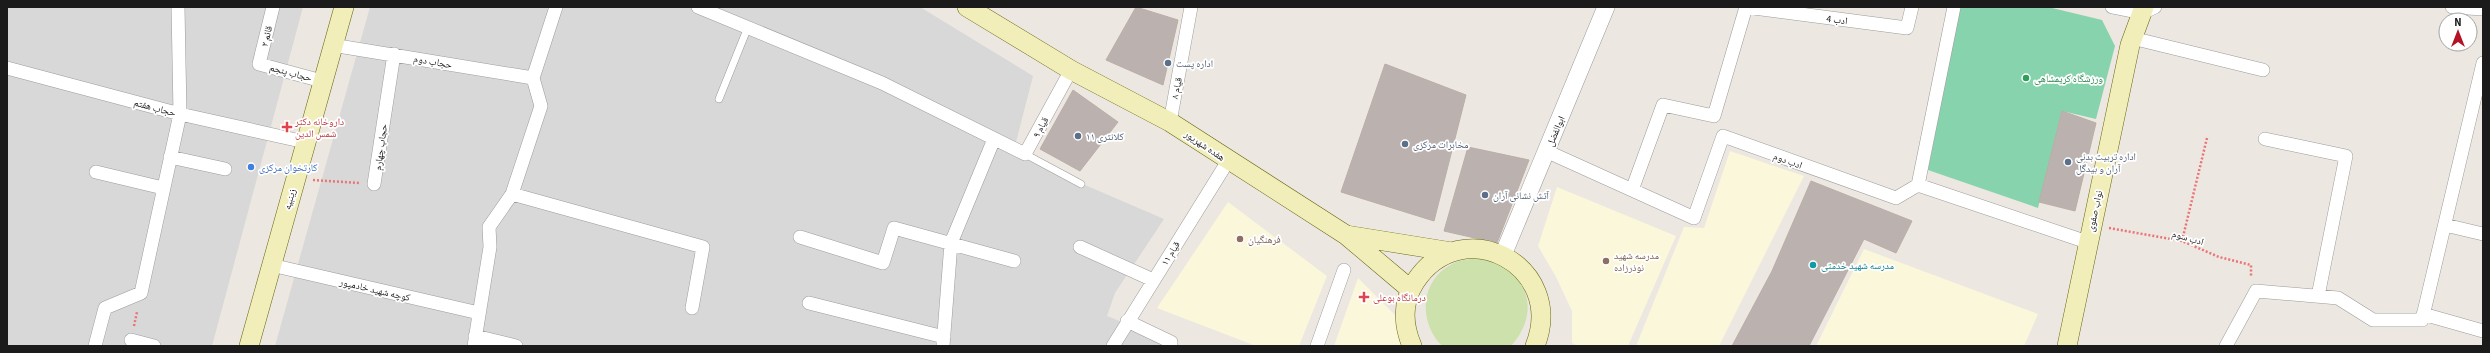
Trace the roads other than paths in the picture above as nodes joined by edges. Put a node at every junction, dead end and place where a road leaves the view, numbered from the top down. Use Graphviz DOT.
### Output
graph roads {
  1 [pos="178,7"];
  2 [pos="273,7"];
  3 [pos="344,7"];
  4 [pos="556,7"];
  5 [pos="698,7"];
  6 [pos="967,7"];
  7 [pos="1191,7"];
  8 [pos="1606,7"];
  9 [pos="1746,7"];
  10 [pos="1912,7"];
  11 [pos="1954,7"];
  12 [pos="2112,7"];
  13 [pos="2452,7"];
  14 [pos="2147,9"];
  15 [pos="2483,9"];
  16 [pos="748,28"];
  17 [pos="2132,38"];
  18 [pos="332,46"];
  19 [pos="394,54"];
  20 [pos="2483,63"];
  21 [pos="259,64"];
  22 [pos="7,68"];
  23 [pos="1071,70"];
  24 [pos="2263,70"];
  25 [pos="533,78"];
  26 [pos="322,81"];
  27 [pos="720,99"];
  28 [pos="180,114"];
  29 [pos="1714,116"];
  30 [pos="1170,122"];
  31 [pos="1722,136"];
  32 [pos="2265,139"];
  33 [pos="994,140"];
  34 [pos="305,142"];
  35 [pos="1546,151"];
  36 [pos="1025,154"];
  37 [pos="170,157"];
  38 [pos="1228,161"];
  39 [pos="225,170"];
  40 [pos="96,172"];
  41 [pos="374,184"];
  42 [pos="1081,184"];
  43 [pos="1918,185"];
  44 [pos="163,188"];
  45 [pos="1632,190"];
  46 [pos="512,194"];
  47 [pos="2445,225"];
  48 [pos="2089,233"];
  49 [pos="2483,234"];
  50 [pos="1346,235"];
  51 [pos="800,237"];
  52 [pos="951,243"];
  53 [pos="1080,247"];
  54 [pos="1452,252"];
  55 [pos="1503,255"];
  56 [pos="1014,261"];
  57 [pos="271,265"];
  58 [pos="1344,270"];
  59 [pos="1153,280"];
  60 [pos="1410,289"];
  61 [pos="2318,296"];
  62 [pos="809,303"];
  63 [pos="692,308"];
  64 [pos="479,313"];
  65 [pos="2423,314"];
  66 [pos="1127,321"];
  67 [pos="2483,331"];
  68 [pos="131,340"];
  69 [pos="475,341"];
  70 [pos="943,341"];
  71 [pos="95,346"];
  72 [pos="154,346"];
  73 [pos="249,346"];
  74 [pos="516,346"];
  75 [pos="1113,346"];
  76 [pos="1171,346"];
  77 [pos="1317,346"];
  78 [pos="1412,346"];
  79 [pos="1535,346"];
  80 [pos="2066,346"];
  81 [pos="2226,346"];
  1 -- 28 [label="street"];
  2 -- 21 [label="street, قائم ۲"];
  3 -- 18 [label="main road, زینبیه"];
  4 -- 25 [label="street"];
  5 -- 16 [label="street"];
  6 -- 23 [label="main road, هفده شهریور"];
  7 -- 30 [label="street, قیام ۸"];
  8 -- 35 [label="street, ابوالفضل"];
  9 -- 10 [label="street, ادب 4"];
  9 -- 29 [label="street"];
  11 -- 43 [label="street"];
  12 -- 14 [label="street"];
  13 -- 15 [label="street"];
  14 -- 17 [label="main road, نواب صفوی"];
  16 -- 27 [label="lane"];
  16 -- 33 [label="street"];
  17 -- 24 [label="street"];
  17 -- 48 [label="main road, نواب صفوی"];
  18 -- 19 [label="street, حجاب دوم"];
  18 -- 26 [label="main road, زینبیه"];
  19 -- 25 [label="street, حجاب دوم"];
  19 -- 41 [label="street, حجاب چهارم"];
  20 -- 47 [label="street"];
  21 -- 26 [label="street, حجاب پنجم"];
  22 -- 28 [label="street, حجاب هفتم"];
  23 -- 30 [label="main road, هفده شهریور"];
  23 -- 36 [label="street, قیام ۹"];
  25 -- 46 [label="street"];
  26 -- 34 [label="main road, زینبیه"];
  28 -- 34 [label="street, حجاب هفتم"];
  28 -- 37 [label="street"];
  29 -- 31 [label="street"];
  29 -- 45 [label="street"];
  30 -- 38 [label="main road, هفده شهریور"];
  31 -- 43 [label="street, ادب دوم"];
  31 -- 45 [label="street"];
  32 -- 61 [label="street"];
  33 -- 36 [label="street"];
  33 -- 52 [label="street"];
  34 -- 57 [label="main road, زینبیه"];
  35 -- 45 [label="street"];
  35 -- 55 [label="street, ابوالفضل"];
  36 -- 42 [label="lane"];
  37 -- 39 [label="street"];
  37 -- 44 [label="street"];
  38 -- 50 [label="main road, هفده شهریور"];
  38 -- 59 [label="street, قیام ۱۱"];
  40 -- 44 [label="street"];
  43 -- 48 [label="street"];
  44 -- 71 [label="street"];
  46 -- 63 [label="street"];
  46 -- 64 [label="street"];
  47 -- 49 [label="street"];
  47 -- 65 [label="street"];
  48 -- 80 [label="main road, نواب صفوی"];
  50 -- 54 [label="main road, هفده شهریور"];
  50 -- 60 [label="main road"];
  51 -- 52 [label="street"];
  52 -- 56 [label="street"];
  52 -- 70 [label="street"];
  53 -- 59 [label="street"];
  54 -- 55 [label="main road"];
  54 -- 60 [label="main road"];
  55 -- 79 [label="main road"];
  57 -- 64 [label="street, کوچه شهید خادمپور"];
  57 -- 73 [label="main road, زینبیه"];
  58 -- 77 [label="street"];
  59 -- 66 [label="street, قیام ۱۱"];
  60 -- 78 [label="main road"];
  61 -- 65 [label="street"];
  61 -- 81 [label="street"];
  62 -- 70 [label="street"];
  64 -- 69 [label="street"];
  65 -- 67 [label="street"];
  66 -- 75 [label="street, قیام ۱۱"];
  66 -- 76 [label="street"];
  68 -- 72 [label="street"];
  69 -- 74 [label="street"];
}
